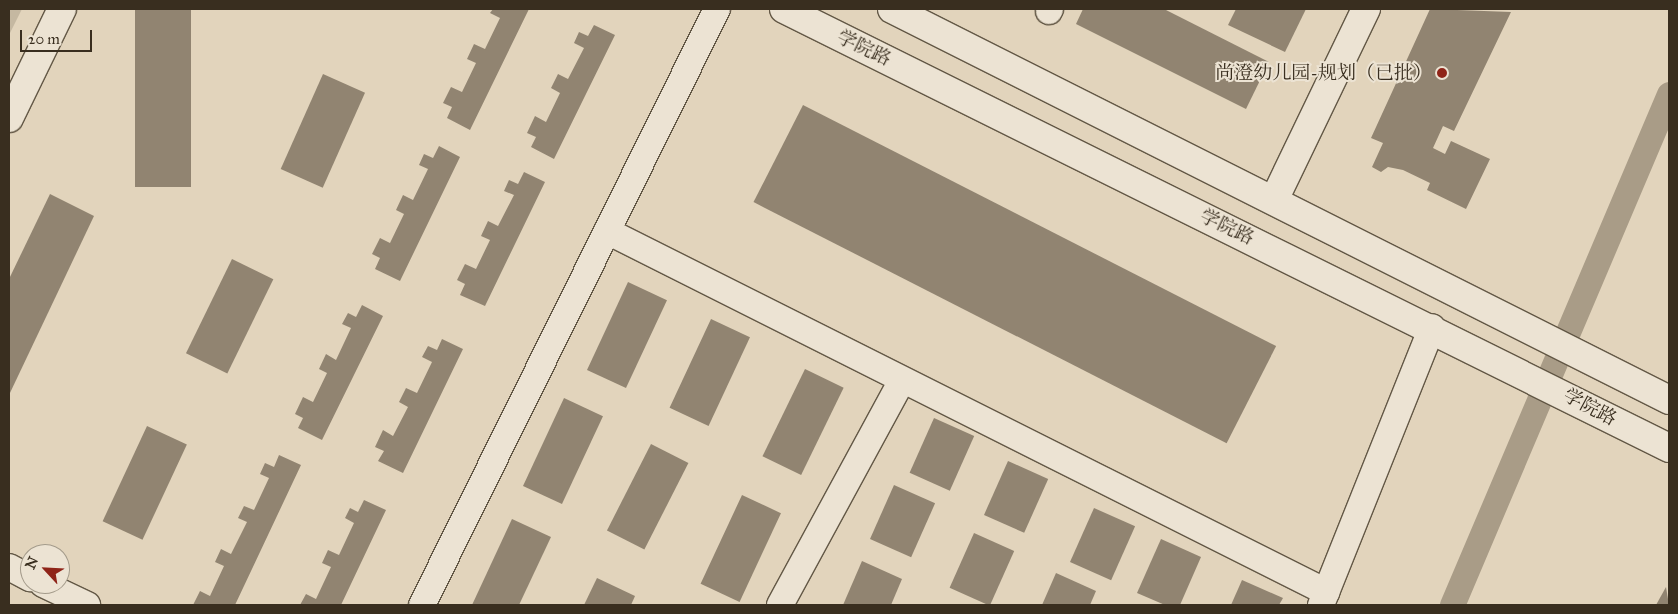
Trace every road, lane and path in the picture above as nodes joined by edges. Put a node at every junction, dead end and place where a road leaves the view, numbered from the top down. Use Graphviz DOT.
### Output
graph roads {
  1 [pos="62,9"];
  2 [pos="717,9"];
  3 [pos="784,9"];
  4 [pos="892,9"];
  5 [pos="1366,9"];
  6 [pos="9,118"];
  7 [pos="1275,198"];
  8 [pos="607,231"];
  9 [pos="1432,327"];
  10 [pos="902,382"];
  11 [pos="1669,400"];
  12 [pos="1669,448"];
  13 [pos="64,594"];
  14 [pos="1323,598"];
  15 [pos="88,605"];
  16 [pos="422,605"];
  17 [pos="780,605"];
  1 -- 6 [label="main road"];
  2 -- 8 [label="street"];
  3 -- 9 [label="main road, 学院路"];
  4 -- 7 [label="main road"];
  5 -- 7 [label="main road"];
  7 -- 11 [label="main road"];
  8 -- 10 [label="street"];
  8 -- 16 [label="street"];
  9 -- 12 [label="main road, 学院路"];
  9 -- 14 [label="street"];
  10 -- 14 [label="street"];
  10 -- 17 [label="street"];
  13 -- 15 [label="street"];
}
